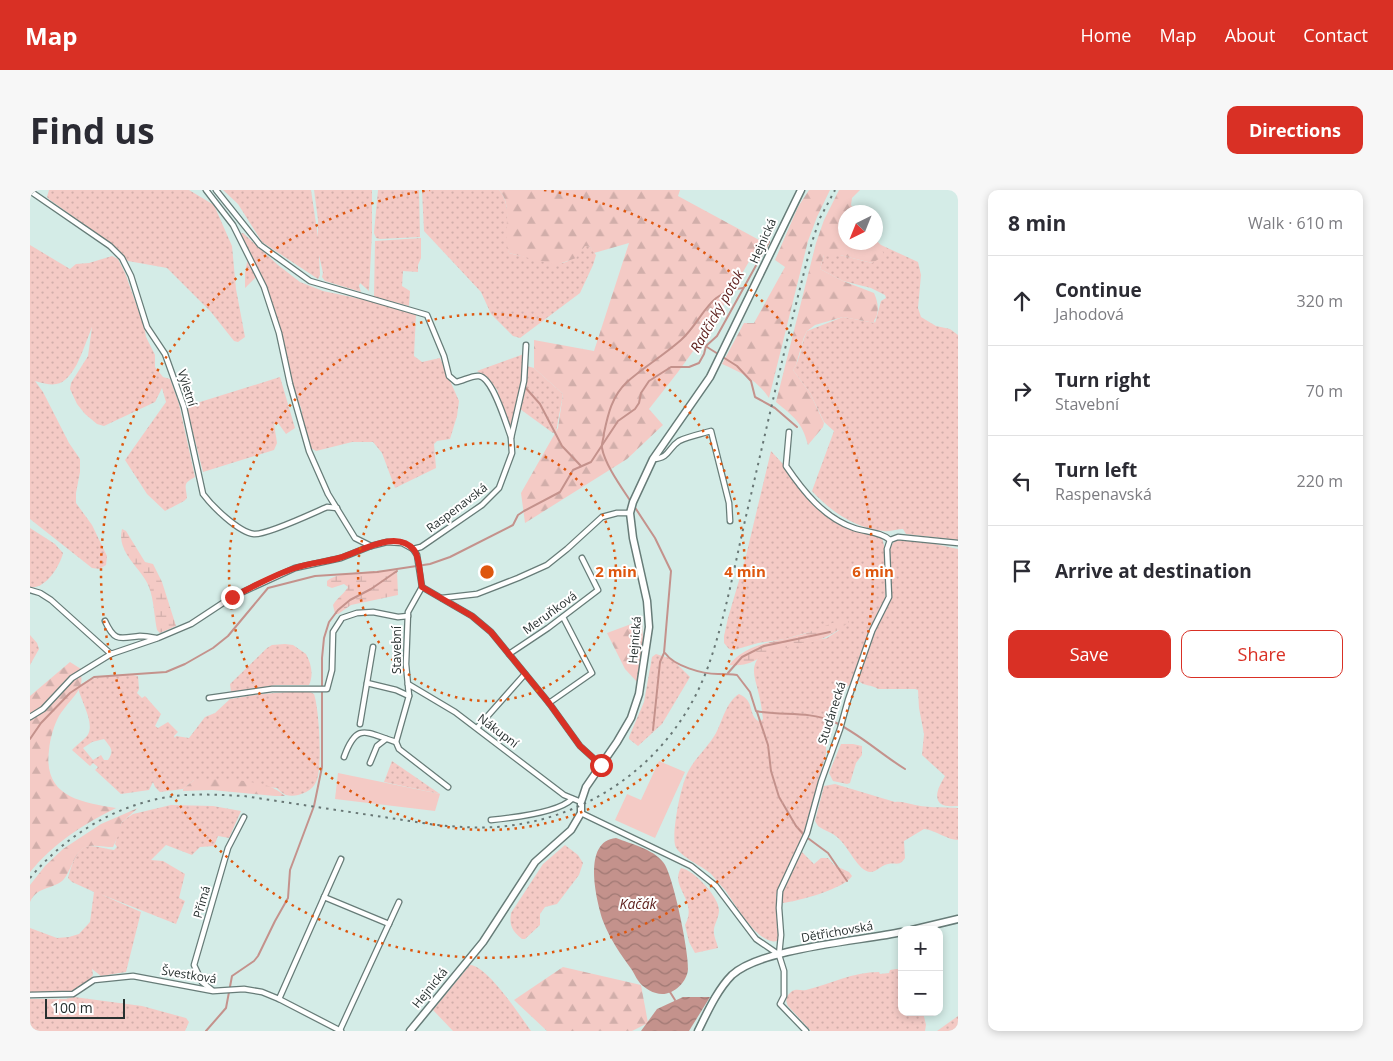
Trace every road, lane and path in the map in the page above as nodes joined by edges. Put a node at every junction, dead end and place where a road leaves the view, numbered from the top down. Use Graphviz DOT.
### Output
graph roads {
  1 [pos="206,190"];
  2 [pos="216,190"];
  3 [pos="801,190"];
  4 [pos="30,191"];
  5 [pos="526,345"];
  6 [pos="789,432"];
  7 [pos="511,438"];
  8 [pos="653,459"];
  9 [pos="337,508"];
  10 [pos="630,513"];
  11 [pos="730,521"];
  12 [pos="890,540"];
  13 [pos="958,542"];
  14 [pos="371,546"];
  15 [pos="414,549"];
  16 [pos="582,558"];
  17 [pos="422,587"];
  18 [pos="30,590"];
  19 [pos="440,598"];
  20 [pos="408,616"];
  21 [pos="562,617"];
  22 [pos="105,621"];
  23 [pos="158,638"];
  24 [pos="373,647"];
  25 [pos="111,654"];
  26 [pos="509,654"];
  27 [pos="525,674"];
  28 [pos="367,683"];
  29 [pos="408,684"];
  30 [pos="409,696"];
  31 [pos="209,698"];
  32 [pos="549,703"];
  33 [pos="30,717"];
  34 [pos="360,724"];
  35 [pos="477,728"];
  36 [pos="386,739"];
  37 [pos="396,742"];
  38 [pos="344,757"];
  39 [pos="370,763"];
  40 [pos="601,765"];
  41 [pos="448,786"];
  42 [pos="572,799"];
  43 [pos="581,802"];
  44 [pos="581,813"];
  45 [pos="244,817"];
  46 [pos="491,820"];
  47 [pos="341,858"];
  48 [pos="324,897"];
  49 [pos="399,902"];
  50 [pos="958,919"];
  51 [pos="389,924"];
  52 [pos="929,926"];
  53 [pos="898,933"];
  54 [pos="782,954"];
  55 [pos="213,991"];
  56 [pos="30,995"];
  57 [pos="278,999"];
  58 [pos="341,1031"];
  59 [pos="410,1031"];
  60 [pos="698,1031"];
  61 [pos="806,1031"];
  1 -- 9 [label="street"];
  2 -- 7 [label="street, Raspenavská"];
  3 -- 8 [label="main road, Hejnická"];
  4 -- 9 [label="street, Výletní"];
  5 -- 7 [label="street, Raspenavská"];
  6 -- 12 [label="street"];
  7 -- 15 [label="street, Raspenavská"];
  8 -- 10 [label="main road, Hejnická"];
  8 -- 11 [label="street"];
  9 -- 14 [label="street"];
  10 -- 19 [label="street"];
  10 -- 40 [label="main road, Hejnická"];
  12 -- 13 [label="street"];
  12 -- 54 [label="street, Studánecká"];
  14 -- 15 [label="street"];
  14 -- 23 [label="street"];
  15 -- 17 [label="street"];
  16 -- 21 [label="street, Meruňková"];
  17 -- 19 [label="street"];
  17 -- 20 [label="street, Stavební"];
  18 -- 25 [label="street"];
  19 -- 26 [label="street"];
  20 -- 29 [label="street, Stavební"];
  20 -- 31 [label="street"];
  21 -- 26 [label="street, Meruňková"];
  21 -- 32 [label="street"];
  22 -- 23 [label="street"];
  23 -- 25 [label="street"];
  24 -- 28 [label="street, Stavební"];
  25 -- 33 [label="street"];
  26 -- 27 [label="street"];
  27 -- 32 [label="street"];
  27 -- 35 [label="street"];
  28 -- 30 [label="street, Stavební"];
  28 -- 34 [label="street, Stavební"];
  29 -- 30 [label="street, Stavební"];
  29 -- 35 [label="street, Nákupní"];
  30 -- 37 [label="street, Stavební"];
  32 -- 40 [label="street"];
  35 -- 42 [label="street, Nákupní"];
  36 -- 37 [label="street"];
  36 -- 38 [label="street"];
  36 -- 39 [label="street"];
  37 -- 41 [label="street"];
  40 -- 43 [label="main road, Hejnická"];
  42 -- 43 [label="street, Nákupní"];
  42 -- 46 [label="street"];
  43 -- 44 [label="main road, Hejnická"];
  44 -- 54 [label="street"];
  44 -- 59 [label="main road, Hejnická"];
  45 -- 55 [label="street, Přímá"];
  47 -- 48 [label="street"];
  48 -- 51 [label="street"];
  48 -- 57 [label="street"];
  49 -- 51 [label="street"];
  50 -- 52 [label="main road"];
  51 -- 58 [label="street"];
  53 -- 54 [label="main road, Dětřichovská"];
  54 -- 60 [label="main road, Dětřichovská"];
  54 -- 61 [label="street, Studánecká"];
  55 -- 56 [label="street, Švestková"];
  55 -- 57 [label="street, Švestková"];
  57 -- 58 [label="street, Švestková"];
}
